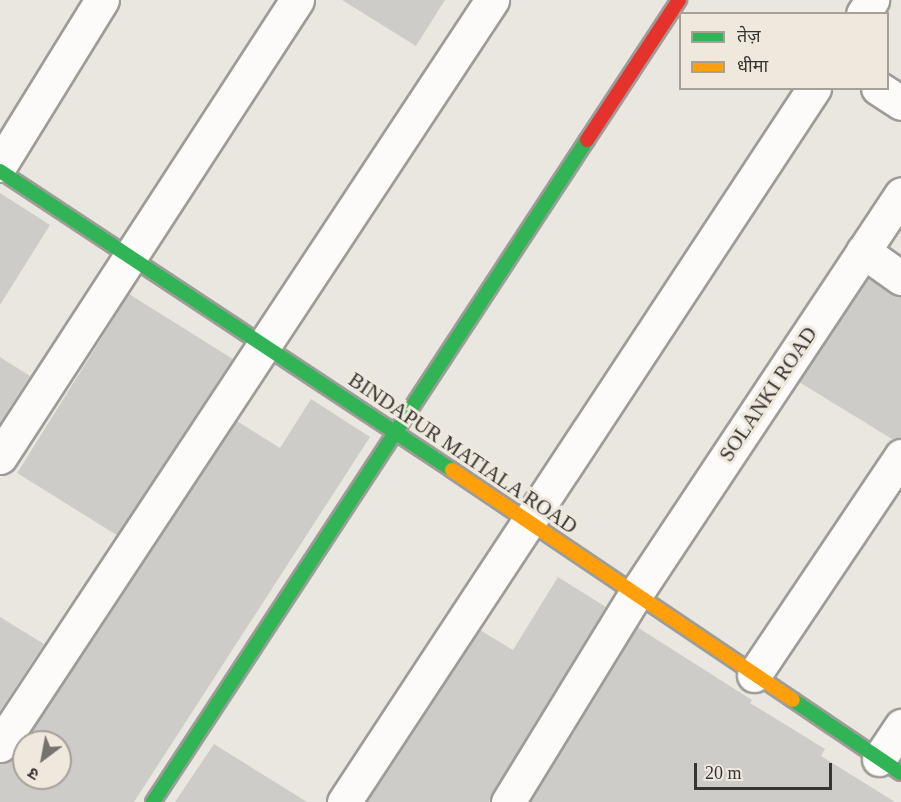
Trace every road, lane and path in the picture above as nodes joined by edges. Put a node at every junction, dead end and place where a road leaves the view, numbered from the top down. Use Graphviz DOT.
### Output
graph roads {
  1 [pos="102,0"];
  2 [pos="297,0"];
  3 [pos="492,0"];
  4 [pos="679,0"];
  5 [pos="813,90"];
  6 [pos="881,90"];
  7 [pos="901,103"];
  8 [pos="0,165"];
  9 [pos="0,171"];
  10 [pos="901,194"];
  11 [pos="863,251"];
  12 [pos="131,254"];
  13 [pos="901,278"];
  14 [pos="264,343"];
  15 [pos="396,433"];
  16 [pos="901,456"];
  17 [pos="0,457"];
  18 [pos="527,521"];
  19 [pos="635,595"];
  20 [pos="754,675"];
  21 [pos="901,726"];
  22 [pos="0,745"];
  23 [pos="890,766"];
  24 [pos="153,802"];
  25 [pos="344,802"];
  26 [pos="508,802"];
  1 -- 8 [label="street"];
  2 -- 12 [label="street"];
  3 -- 14 [label="street"];
  4 -- 15 [label="street"];
  5 -- 18 [label="street"];
  6 -- 7 [label="street"];
  9 -- 12 [label="street, BINDAPUR MATIALA ROAD"];
  10 -- 11 [label="street, SOLANKI ROAD"];
  11 -- 13 [label="street"];
  11 -- 19 [label="street, SOLANKI ROAD"];
  12 -- 14 [label="street, BINDAPUR MATIALA ROAD"];
  12 -- 17 [label="street"];
  14 -- 15 [label="street, BINDAPUR MATIALA ROAD"];
  14 -- 22 [label="street"];
  15 -- 18 [label="street, BINDAPUR MATIALA ROAD"];
  15 -- 24 [label="street"];
  16 -- 20 [label="street"];
  18 -- 19 [label="street, BINDAPUR MATIALA ROAD"];
  18 -- 25 [label="street"];
  19 -- 20 [label="street, BINDAPUR MATIALA ROAD"];
  19 -- 26 [label="street, SOLANKI ROAD"];
  20 -- 23 [label="street, BINDAPUR MATIALA ROAD"];
  21 -- 23 [label="street"];
}
